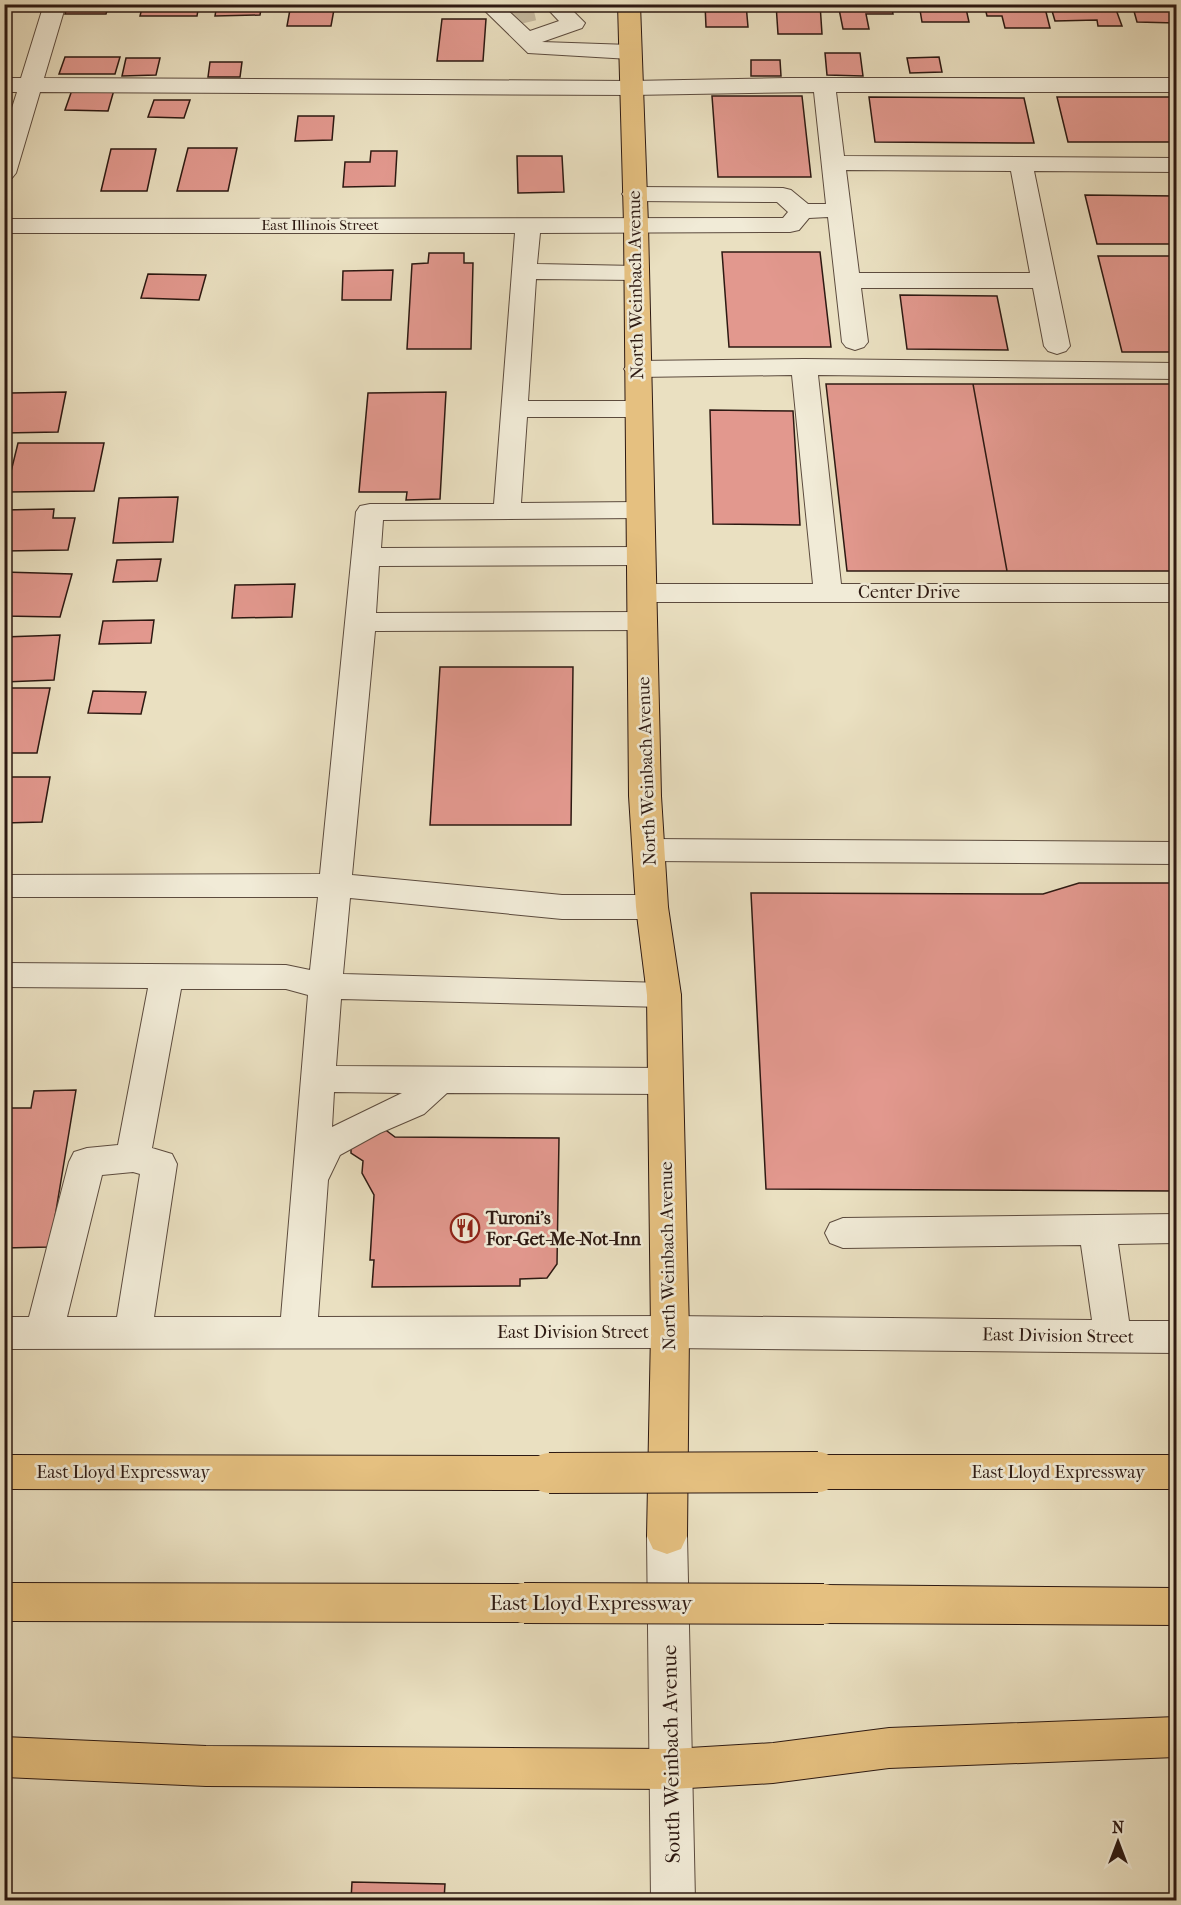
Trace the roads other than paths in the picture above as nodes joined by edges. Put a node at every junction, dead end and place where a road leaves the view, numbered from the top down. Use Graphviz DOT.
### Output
graph roads {
  1 [pos="55,4"];
  2 [pos="629,4"];
  3 [pos="548,5"];
  4 [pos="500,12"];
  5 [pos="526,40"];
  6 [pos="630,52"];
  7 [pos="824,85"];
  8 [pos="1176,85"];
  9 [pos="4,86"];
  10 [pos="30,86"];
  11 [pos="631,88"];
  12 [pos="833,163"];
  13 [pos="1021,164"];
  14 [pos="1176,165"];
  15 [pos="4,173"];
  16 [pos="634,194"];
  17 [pos="839,210"];
  18 [pos="802,211"];
  19 [pos="528,225"];
  20 [pos="636,225"];
  21 [pos="4,226"];
  22 [pos="523,271"];
  23 [pos="636,273"];
  24 [pos="848,280"];
  25 [pos="1044,281"];
  26 [pos="855,342"];
  27 [pos="1057,346"];
  28 [pos="804,368"];
  29 [pos="637,369"];
  30 [pos="1176,371"];
  31 [pos="514,409"];
  32 [pos="638,409"];
  33 [pos="640,510"];
  34 [pos="507,512"];
  35 [pos="641,556"];
  36 [pos="366,557"];
  37 [pos="828,592"];
  38 [pos="1176,593"];
  39 [pos="642,607"];
  40 [pos="361,622"];
  41 [pos="650,850"];
  42 [pos="1176,853"];
  43 [pos="335,885"];
  44 [pos="4,886"];
  45 [pos="652,907"];
  46 [pos="4,975"];
  47 [pos="167,976"];
  48 [pos="324,986"];
  49 [pos="664,995"];
  50 [pos="320,1079"];
  51 [pos="439,1080"];
  52 [pos="666,1082"];
  53 [pos="134,1158"];
  54 [pos="311,1179"];
  55 [pos="1096,1229"];
  56 [pos="1176,1229"];
  57 [pos="843,1233"];
  58 [pos="133,1332"];
  59 [pos="298,1332"];
  60 [pos="670,1332"];
  61 [pos="4,1333"];
  62 [pos="44,1333"];
  63 [pos="1113,1337"];
  64 [pos="1176,1337"];
  65 [pos="4,1472"];
  66 [pos="1176,1472"];
  67 [pos="667,1536"];
  68 [pos="4,1602"];
  69 [pos="1176,1606"];
  70 [pos="1176,1737"];
  71 [pos="4,1757"];
  72 [pos="672,1769"];
  73 [pos="673,1900"];
  1 -- 10 [label="street"];
  2 -- 6 [label="main road, North Weinbach Avenue"];
  3 -- 5 [label="street"];
  4 -- 5 [label="street"];
  5 -- 6 [label="street"];
  6 -- 11 [label="main road, North Weinbach Avenue"];
  7 -- 8 [label="street"];
  7 -- 11 [label="street"];
  7 -- 12 [label="street"];
  9 -- 10 [label="street"];
  10 -- 11 [label="street"];
  10 -- 15 [label="street"];
  11 -- 16 [label="main road, North Weinbach Avenue"];
  12 -- 13 [label="street"];
  12 -- 17 [label="street"];
  13 -- 14 [label="street"];
  13 -- 25 [label="street"];
  16 -- 18 [label="street"];
  16 -- 20 [label="main road, North Weinbach Avenue"];
  17 -- 18 [label="street"];
  17 -- 24 [label="street"];
  18 -- 20 [label="street, East Illinois Street"];
  19 -- 20 [label="street, East Illinois Street"];
  19 -- 21 [label="street, East Illinois Street"];
  19 -- 22 [label="street"];
  20 -- 23 [label="main road, North Weinbach Avenue"];
  22 -- 23 [label="street"];
  22 -- 31 [label="street"];
  23 -- 29 [label="main road, North Weinbach Avenue"];
  24 -- 25 [label="street"];
  24 -- 26 [label="street"];
  25 -- 27 [label="street"];
  28 -- 29 [label="street"];
  28 -- 30 [label="street"];
  28 -- 37 [label="street"];
  29 -- 32 [label="main road, North Weinbach Avenue"];
  31 -- 32 [label="street"];
  31 -- 34 [label="street"];
  32 -- 33 [label="main road, North Weinbach Avenue"];
  33 -- 34 [label="street"];
  33 -- 35 [label="main road, North Weinbach Avenue"];
  34 -- 36 [label="street"];
  35 -- 36 [label="street"];
  35 -- 39 [label="main road, North Weinbach Avenue"];
  36 -- 40 [label="street"];
  37 -- 38 [label="street, Center Drive"];
  37 -- 39 [label="street, Center Drive"];
  39 -- 40 [label="street, Center Drive"];
  39 -- 41 [label="main road, North Weinbach Avenue"];
  40 -- 43 [label="street"];
  41 -- 42 [label="street"];
  41 -- 45 [label="main road, North Weinbach Avenue"];
  43 -- 44 [label="street"];
  43 -- 45 [label="street"];
  43 -- 48 [label="street"];
  45 -- 49 [label="main road, North Weinbach Avenue"];
  46 -- 47 [label="street"];
  47 -- 48 [label="street"];
  47 -- 53 [label="street"];
  48 -- 49 [label="street"];
  48 -- 50 [label="street"];
  49 -- 52 [label="main road, North Weinbach Avenue"];
  50 -- 51 [label="street"];
  50 -- 54 [label="street"];
  51 -- 52 [label="street"];
  51 -- 54 [label="street"];
  52 -- 60 [label="main road, North Weinbach Avenue"];
  53 -- 58 [label="street"];
  53 -- 62 [label="street"];
  54 -- 59 [label="street"];
  55 -- 56 [label="street"];
  55 -- 57 [label="street"];
  55 -- 63 [label="street"];
  58 -- 59 [label="street, East Division Street"];
  58 -- 62 [label="street, East Division Street"];
  59 -- 60 [label="street, East Division Street"];
  60 -- 63 [label="street, East Division Street"];
  60 -- 67 [label="main road, North Weinbach Avenue"];
  61 -- 62 [label="street, East Division Street"];
  63 -- 64 [label="street, East Division Street"];
  65 -- 66 [label="main road, East Lloyd Expressway, bridge"];
  67 -- 72 [label="street, South Weinbach Avenue"];
  68 -- 69 [label="main road, East Lloyd Expressway, bridge"];
  70 -- 72 [label="main road"];
  71 -- 72 [label="main road"];
  72 -- 73 [label="street, South Weinbach Avenue"];
}
